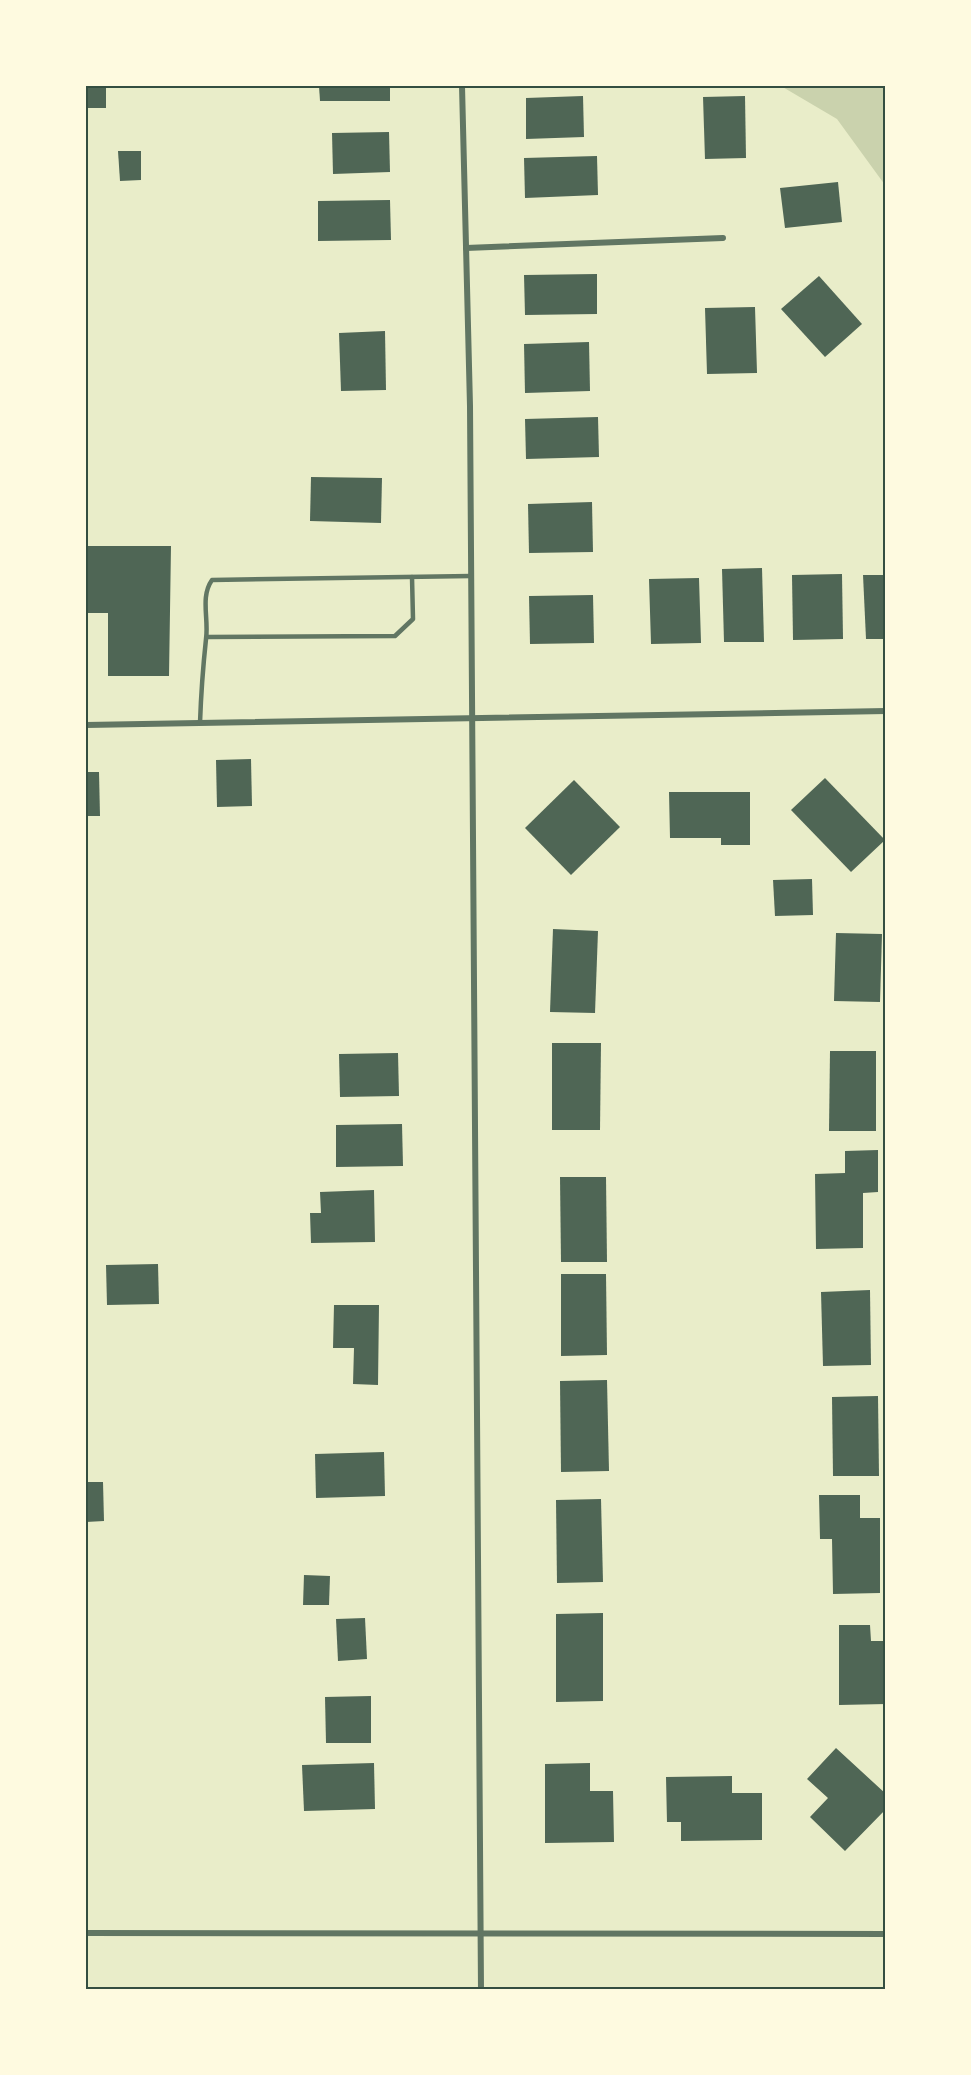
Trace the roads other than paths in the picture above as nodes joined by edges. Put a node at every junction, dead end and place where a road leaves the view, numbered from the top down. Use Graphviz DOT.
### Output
graph roads {
  1 [pos="462,86"];
  2 [pos="723,238"];
  3 [pos="466,248"];
  4 [pos="471,576"];
  5 [pos="412,577"];
  6 [pos="207,637"];
  7 [pos="885,711"];
  8 [pos="472,718"];
  9 [pos="200,723"];
  10 [pos="86,725"];
  11 [pos="481,1932"];
  12 [pos="86,1933"];
  13 [pos="885,1934"];
  14 [pos="481,1989"];
  1 -- 3 [label="street"];
  2 -- 3 [label="street"];
  3 -- 4 [label="street"];
  4 -- 5 [label="lane"];
  4 -- 8 [label="street"];
  5 -- 6 [label="lane"];
  5 -- 6 [label="lane"];
  6 -- 9 [label="lane"];
  7 -- 8 [label="street"];
  8 -- 9 [label="street"];
  8 -- 11 [label="street"];
  9 -- 10 [label="street"];
  11 -- 12 [label="street"];
  11 -- 13 [label="street"];
  11 -- 14 [label="street"];
}
